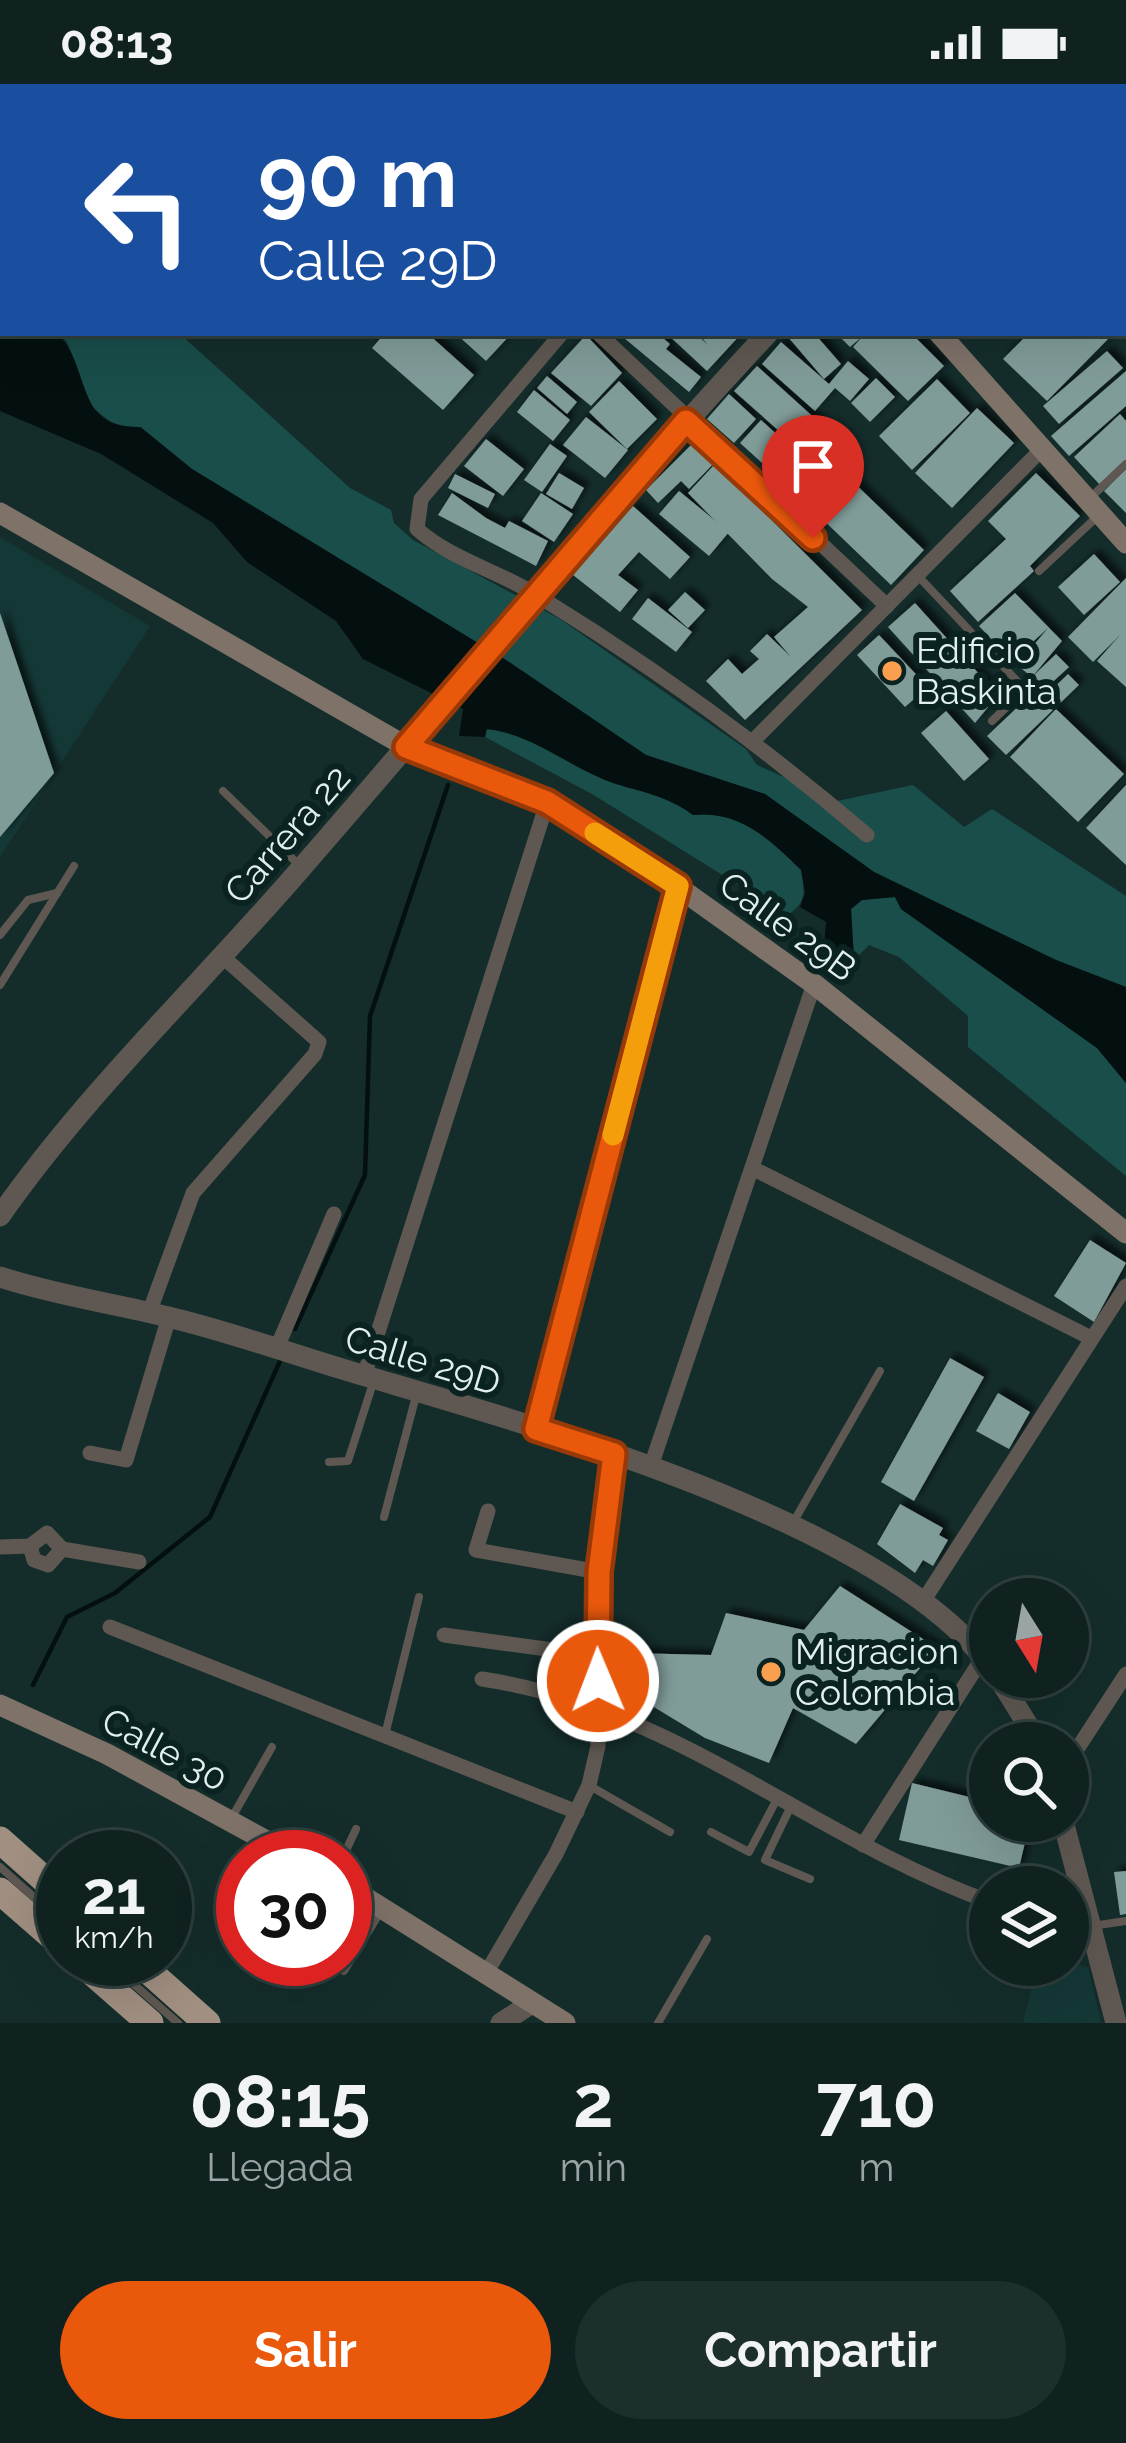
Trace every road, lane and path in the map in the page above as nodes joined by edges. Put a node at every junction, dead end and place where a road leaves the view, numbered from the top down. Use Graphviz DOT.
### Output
graph roads {
  1 [pos="560,336"];
  2 [pos="601,336"];
  3 [pos="765,336"];
  4 [pos="941,336"];
  5 [pos="686,421"];
  6 [pos="1041,450"];
  7 [pos="1126,464"];
  8 [pos="1094,507"];
  9 [pos="0,513"];
  10 [pos="1126,543"];
  11 [pos="1039,571"];
  12 [pos="917,575"];
  13 [pos="530,599"];
  14 [pos="887,606"];
  15 [pos="992,721"];
  16 [pos="755,740"];
  17 [pos="406,747"];
  18 [pos="223,791"];
  19 [pos="547,802"];
  20 [pos="868,835"];
  21 [pos="74,866"];
  22 [pos="302,868"];
  23 [pos="678,886"];
  24 [pos="57,893"];
  25 [pos="0,935"];
  26 [pos="223,958"];
  27 [pos="814,984"];
  28 [pos="0,985"];
  29 [pos="752,1168"];
  30 [pos="334,1214"];
  31 [pos="0,1216"];
  32 [pos="1126,1233"];
  33 [pos="0,1276"];
  34 [pos="1126,1286"];
  35 [pos="159,1315"];
  36 [pos="1091,1339"];
  37 [pos="276,1350"];
  38 [pos="880,1371"];
  39 [pos="369,1378"];
  40 [pos="417,1391"];
  41 [pos="536,1429"];
  42 [pos="91,1453"];
  43 [pos="614,1454"];
  44 [pos="329,1462"];
  45 [pos="651,1466"];
  46 [pos="488,1511"];
  47 [pos="384,1516"];
  48 [pos="790,1526"];
  49 [pos="0,1546"];
  50 [pos="139,1562"];
  51 [pos="599,1572"];
  52 [pos="419,1597"];
  53 [pos="922,1603"];
  54 [pos="110,1627"];
  55 [pos="444,1635"];
  56 [pos="969,1645"];
  57 [pos="597,1656"];
  58 [pos="1126,1674"];
  59 [pos="482,1679"];
  60 [pos="969,1688"];
  61 [pos="0,1705"];
  62 [pos="599,1705"];
  63 [pos="1089,1731"];
  64 [pos="384,1739"];
  65 [pos="272,1747"];
  66 [pos="589,1785"];
  67 [pos="784,1801"];
  68 [pos="577,1812"];
  69 [pos="230,1820"];
  70 [pos="248,1830"];
  71 [pos="670,1832"];
  72 [pos="711,1832"];
  73 [pos="0,1840"];
  74 [pos="1070,1842"];
  75 [pos="863,1845"];
  76 [pos="0,1852"];
  77 [pos="749,1852"];
  78 [pos="765,1860"];
  79 [pos="0,1868"];
  80 [pos="36,1872"];
  81 [pos="810,1880"];
  82 [pos="36,1883"];
  83 [pos="0,1891"];
  84 [pos="969,1893"];
  85 [pos="36,1899"];
  86 [pos="372,1902"];
  87 [pos="383,1907"];
  88 [pos="36,1922"];
  89 [pos="1126,1922"];
  90 [pos="372,1925"];
  91 [pos="1089,1934"];
  92 [pos="1094,1934"];
  93 [pos="707,1939"];
  94 [pos="488,1970"];
  95 [pos="108,1986"];
  96 [pos="135,1986"];
  97 [pos="152,1986"];
  98 [pos="166,1986"];
  99 [pos="532,2003"];
  100 [pos="150,2023"];
  101 [pos="178,2023"];
  102 [pos="194,2023"];
  103 [pos="208,2023"];
  104 [pos="501,2023"];
  105 [pos="565,2023"];
  106 [pos="658,2023"];
  107 [pos="1116,2023"];
  1 -- 13 [label="street"];
  2 -- 5 [label="street"];
  3 -- 5 [label="street, Carrera 22"];
  4 -- 6 [label="main road"];
  5 -- 13 [label="street, Carrera 22"];
  5 -- 14 [label="street"];
  6 -- 8 [label="main road"];
  6 -- 12 [label="street"];
  7 -- 8 [label="lane"];
  8 -- 10 [label="main road"];
  8 -- 11 [label="lane"];
  9 -- 17 [label="main road, Calle 29B"];
  12 -- 14 [label="street"];
  12 -- 15 [label="lane"];
  13 -- 16 [label="street"];
  13 -- 17 [label="street, Carrera 22"];
  14 -- 16 [label="street"];
  16 -- 20 [label="street"];
  17 -- 19 [label="main road, Calle 29B"];
  17 -- 22 [label="street, Carrera 22"];
  18 -- 22 [label="lane"];
  19 -- 23 [label="main road, Calle 29B"];
  19 -- 39 [label="street"];
  21 -- 24 [label="lane"];
  22 -- 26 [label="street, Carrera 22"];
  23 -- 27 [label="main road, Calle 29B"];
  23 -- 41 [label="street"];
  24 -- 25 [label="lane"];
  24 -- 28 [label="lane"];
  26 -- 31 [label="street, Carrera 22"];
  26 -- 35 [label="street"];
  27 -- 29 [label="street"];
  27 -- 32 [label="main road, Calle 29B"];
  29 -- 36 [label="street"];
  29 -- 45 [label="street"];
  30 -- 37 [label="street"];
  33 -- 35 [label="street, Calle 29D"];
  34 -- 36 [label="street"];
  35 -- 37 [label="street, Calle 29D"];
  35 -- 42 [label="street"];
  36 -- 53 [label="street"];
  37 -- 39 [label="street, Calle 29D"];
  38 -- 48 [label="lane"];
  39 -- 40 [label="street, Calle 29D"];
  39 -- 44 [label="lane"];
  40 -- 41 [label="street, Calle 29D"];
  40 -- 47 [label="lane"];
  41 -- 43 [label="street, Calle 29D"];
  43 -- 45 [label="street, Calle 29D"];
  43 -- 51 [label="street"];
  45 -- 48 [label="street, Calle 29D"];
  46 -- 51 [label="street"];
  48 -- 53 [label="street, Calle 29D"];
  49 -- 50 [label="street"];
  51 -- 57 [label="street"];
  52 -- 64 [label="lane"];
  53 -- 56 [label="street, Calle 29D"];
  54 -- 64 [label="street"];
  55 -- 57 [label="street"];
  57 -- 62 [label="street"];
  58 -- 63 [label="street"];
  59 -- 62 [label="street"];
  60 -- 75 [label="street"];
  61 -- 69 [label="main road, Calle 30"];
  62 -- 66 [label="street"];
  62 -- 67 [label="street"];
  64 -- 68 [label="street"];
  65 -- 69 [label="lane"];
  66 -- 68 [label="street"];
  66 -- 71 [label="lane"];
  67 -- 75 [label="street"];
  67 -- 77 [label="lane"];
  67 -- 78 [label="lane"];
  68 -- 94 [label="street"];
  69 -- 70 [label="main road, Calle 30"];
  72 -- 77 [label="lane"];
  73 -- 80 [label="highway"];
  74 -- 92 [label="street"];
  75 -- 84 [label="street"];
  76 -- 82 [label="lane"];
  77 -- 78 [label="lane"];
  78 -- 81 [label="lane"];
  79 -- 85 [label="lane"];
  83 -- 88 [label="highway"];
  86 -- 87 [label="main road"];
  87 -- 90 [label="lane"];
  87 -- 94 [label="main road"];
  89 -- 92 [label="lane"];
  91 -- 92 [label="street"];
  92 -- 107 [label="street"];
  93 -- 106 [label="lane"];
  94 -- 99 [label="main road"];
  95 -- 100 [label="highway"];
  96 -- 101 [label="lane"];
  97 -- 102 [label="lane"];
  98 -- 103 [label="highway"];
  99 -- 104 [label="street"];
  99 -- 105 [label="main road"];
}
